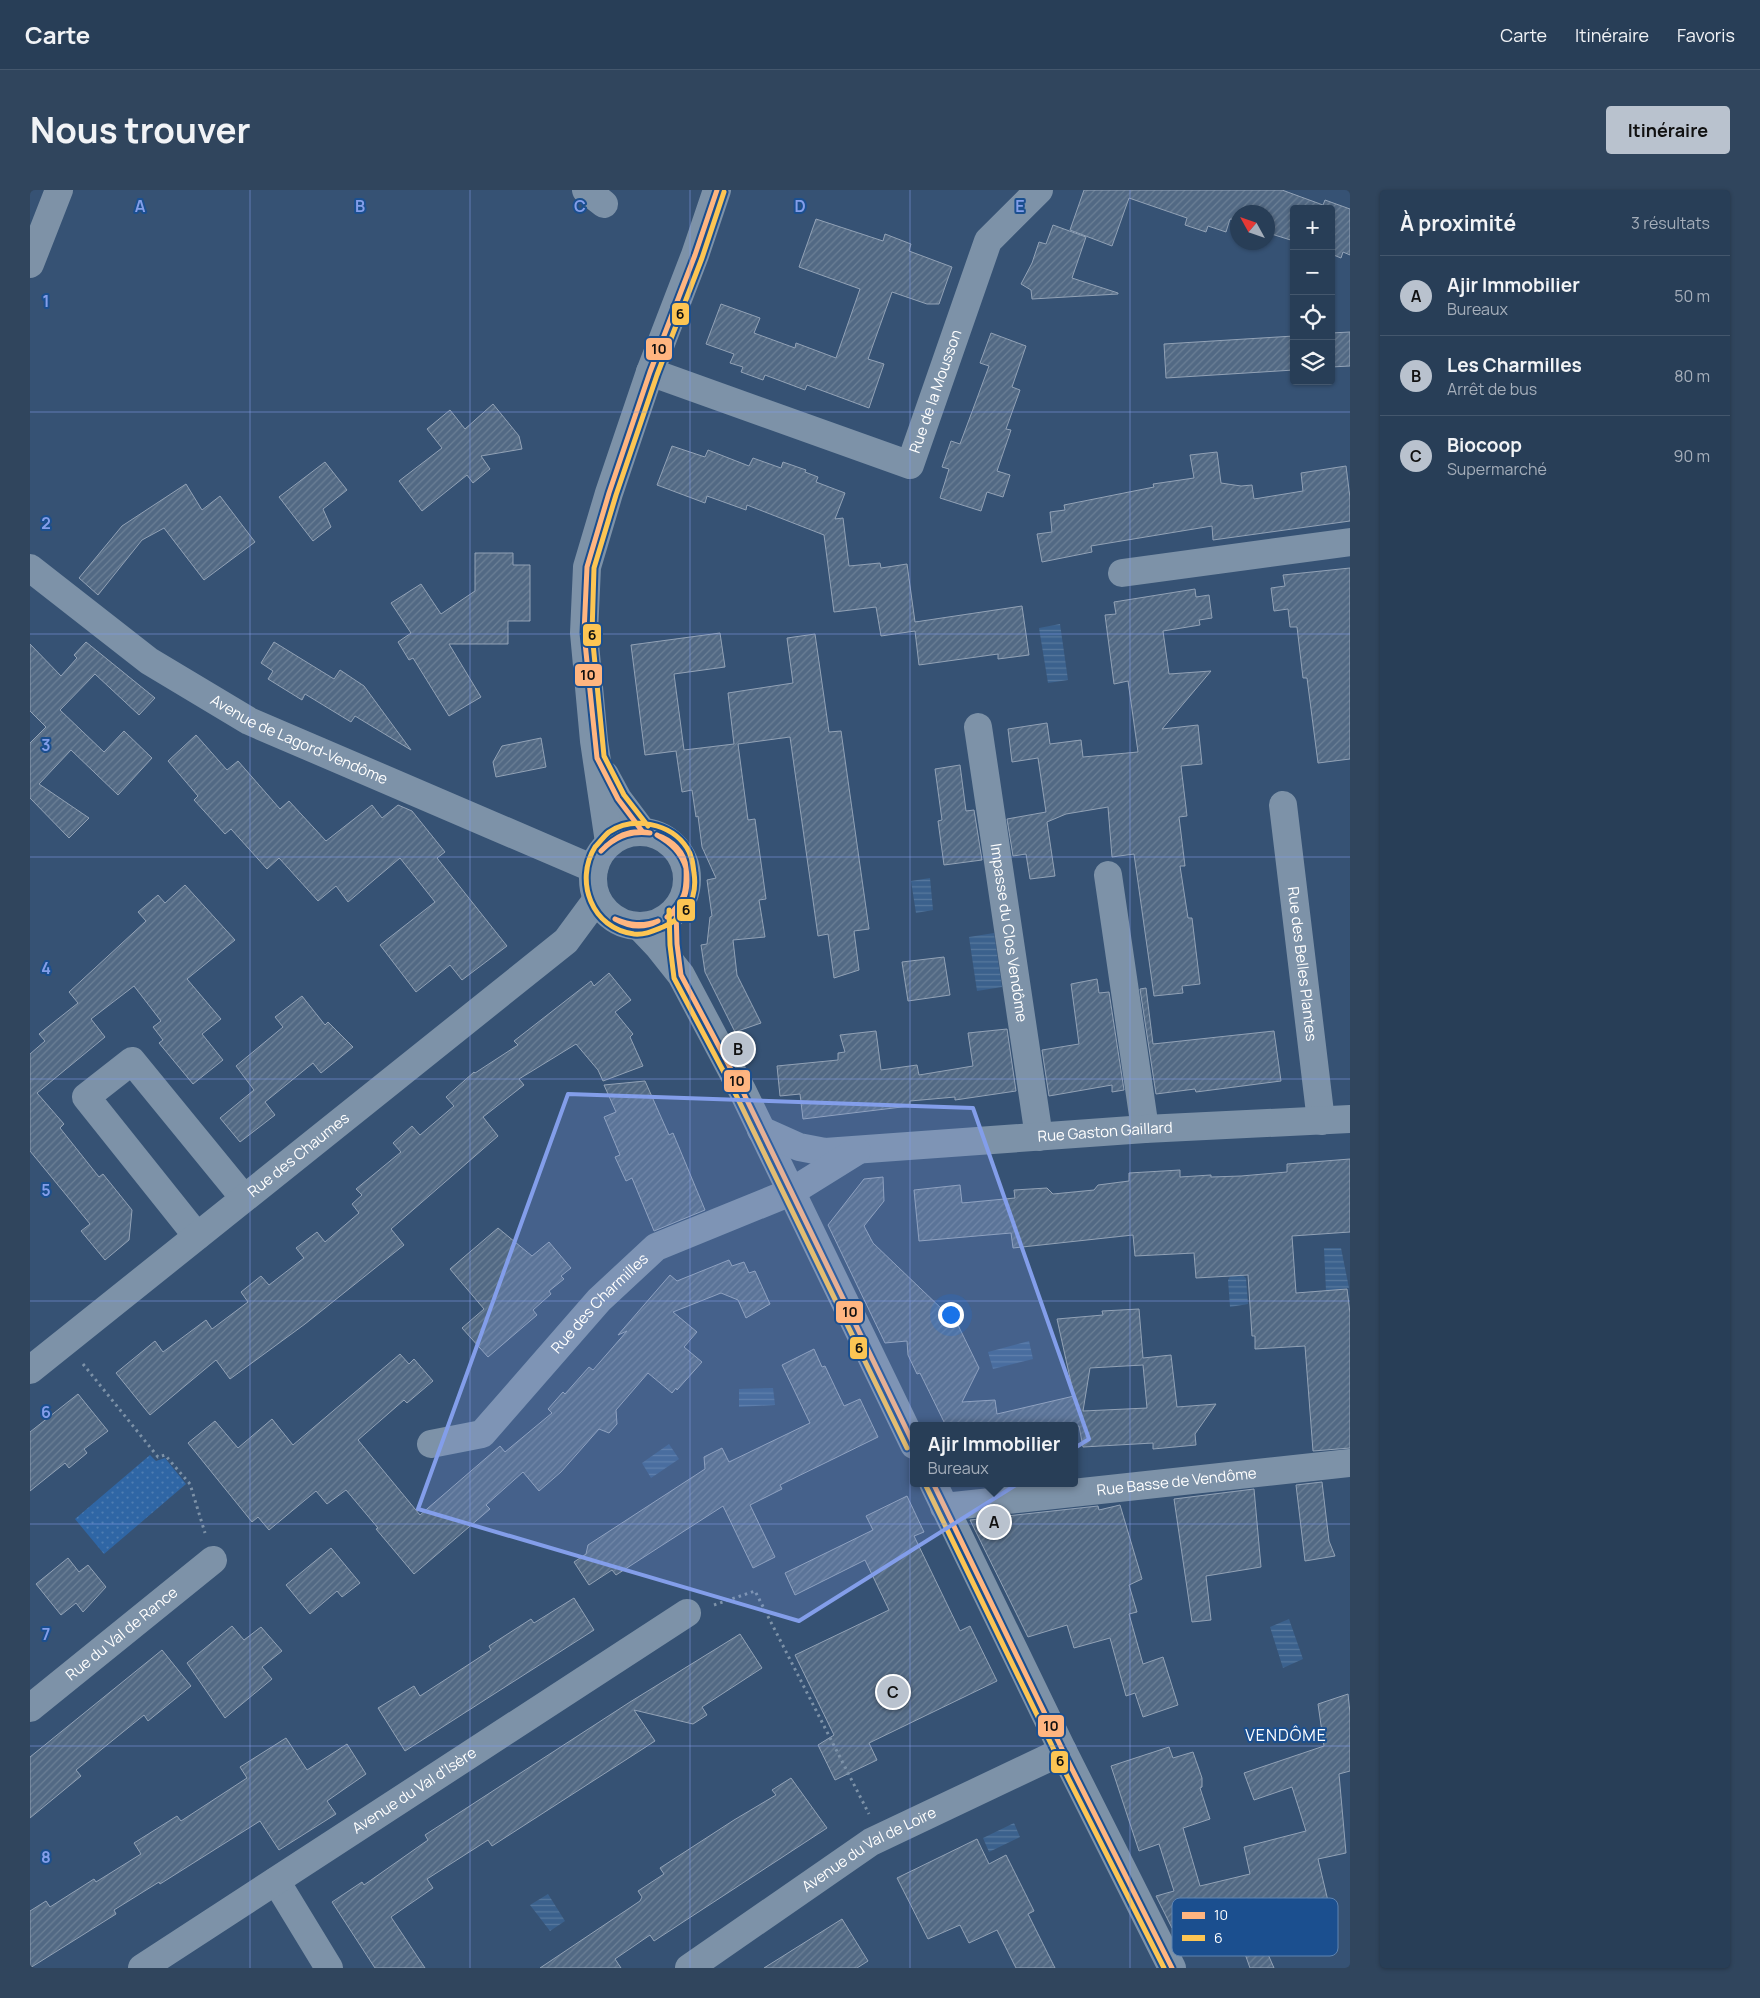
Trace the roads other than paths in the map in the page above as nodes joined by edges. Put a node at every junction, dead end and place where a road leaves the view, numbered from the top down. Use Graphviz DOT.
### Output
graph roads {
  1 [pos="59,190"];
  2 [pos="717,190"];
  3 [pos="1039,190"];
  4 [pos="30,264"];
  5 [pos="650,372"];
  6 [pos="1350,542"];
  7 [pos="30,568"];
  8 [pos="1122,573"];
  9 [pos="978,727"];
  10 [pos="596,758"];
  11 [pos="1284,805"];
  12 [pos="642,832"];
  13 [pos="609,842"];
  14 [pos="594,869"];
  15 [pos="1108,875"];
  16 [pos="597,899"];
  17 [pos="676,910"];
  18 [pos="630,924"];
  19 [pos="566,941"];
  20 [pos="682,975"];
  21 [pos="1350,1119"];
  22 [pos="1321,1121"];
  23 [pos="1145,1129"];
  24 [pos="761,1130"];
  25 [pos="1039,1137"];
  26 [pos="860,1149"];
  27 [pos="791,1192"];
  28 [pos="244,1198"];
  29 [pos="197,1236"];
  30 [pos="30,1370"];
  31 [pos="910,1437"];
  32 [pos="431,1444"];
  33 [pos="1350,1463"];
  34 [pos="1078,1484"];
  35 [pos="1041,1487"];
  36 [pos="938,1495"];
  37 [pos="213,1560"];
  38 [pos="687,1613"];
  39 [pos="30,1708"];
  40 [pos="1063,1751"];
  41 [pos="276,1881"];
  42 [pos="697,1966"];
  43 [pos="142,1968"];
  44 [pos="329,1968"];
  45 [pos="1172,1968"];
  1 -- 4 [label="highway"];
  2 -- 5 [label="street"];
  3 -- 5 [label="street, Rue de la Mousson"];
  5 -- 10 [label="street"];
  6 -- 8 [label="street"];
  7 -- 14 [label="street, Avenue de Lagord-Vendôme"];
  9 -- 25 [label="street, Impasse du Clos Vendôme"];
  10 -- 12 [label="street"];
  10 -- 13 [label="street"];
  11 -- 22 [label="street, Rue des Belles Plantes"];
  12 -- 13 [label="street"];
  12 -- 17 [label="street"];
  13 -- 14 [label="street"];
  14 -- 16 [label="street"];
  15 -- 23 [label="street"];
  16 -- 18 [label="street"];
  16 -- 19 [label="street, Rue des Chaumes"];
  17 -- 18 [label="street"];
  17 -- 20 [label="street"];
  18 -- 19 [label="street, Rue des Chaumes"];
  18 -- 20 [label="street"];
  19 -- 28 [label="street, Rue des Chaumes"];
  20 -- 24 [label="street"];
  21 -- 22 [label="street, Rue Gaston Gaillard"];
  22 -- 23 [label="street, Rue Gaston Gaillard"];
  23 -- 25 [label="street, Rue Gaston Gaillard"];
  24 -- 26 [label="street, Rue Gaston Gaillard"];
  24 -- 27 [label="street"];
  25 -- 26 [label="street, Rue Gaston Gaillard"];
  26 -- 27 [label="street, Rue Gaston Gaillard"];
  27 -- 31 [label="street"];
  27 -- 32 [label="street, Rue des Charmilles"];
  28 -- 29 [label="street, Rue des Chaumes"];
  28 -- 29 [label="street"];
  29 -- 30 [label="street, Rue des Chaumes"];
  33 -- 34 [label="street, Rue Basse de Vendôme"];
  35 -- 36 [label="street, Rue Basse de Vendôme"];
  36 -- 40 [label="street"];
  37 -- 39 [label="street, Rue du Val de Rance"];
  38 -- 41 [label="street, Avenue du Val d'Isère"];
  40 -- 42 [label="street, Avenue du Val de Loire"];
  40 -- 45 [label="street"];
  41 -- 43 [label="street, Avenue du Val d'Isère"];
  41 -- 44 [label="street"];
}
